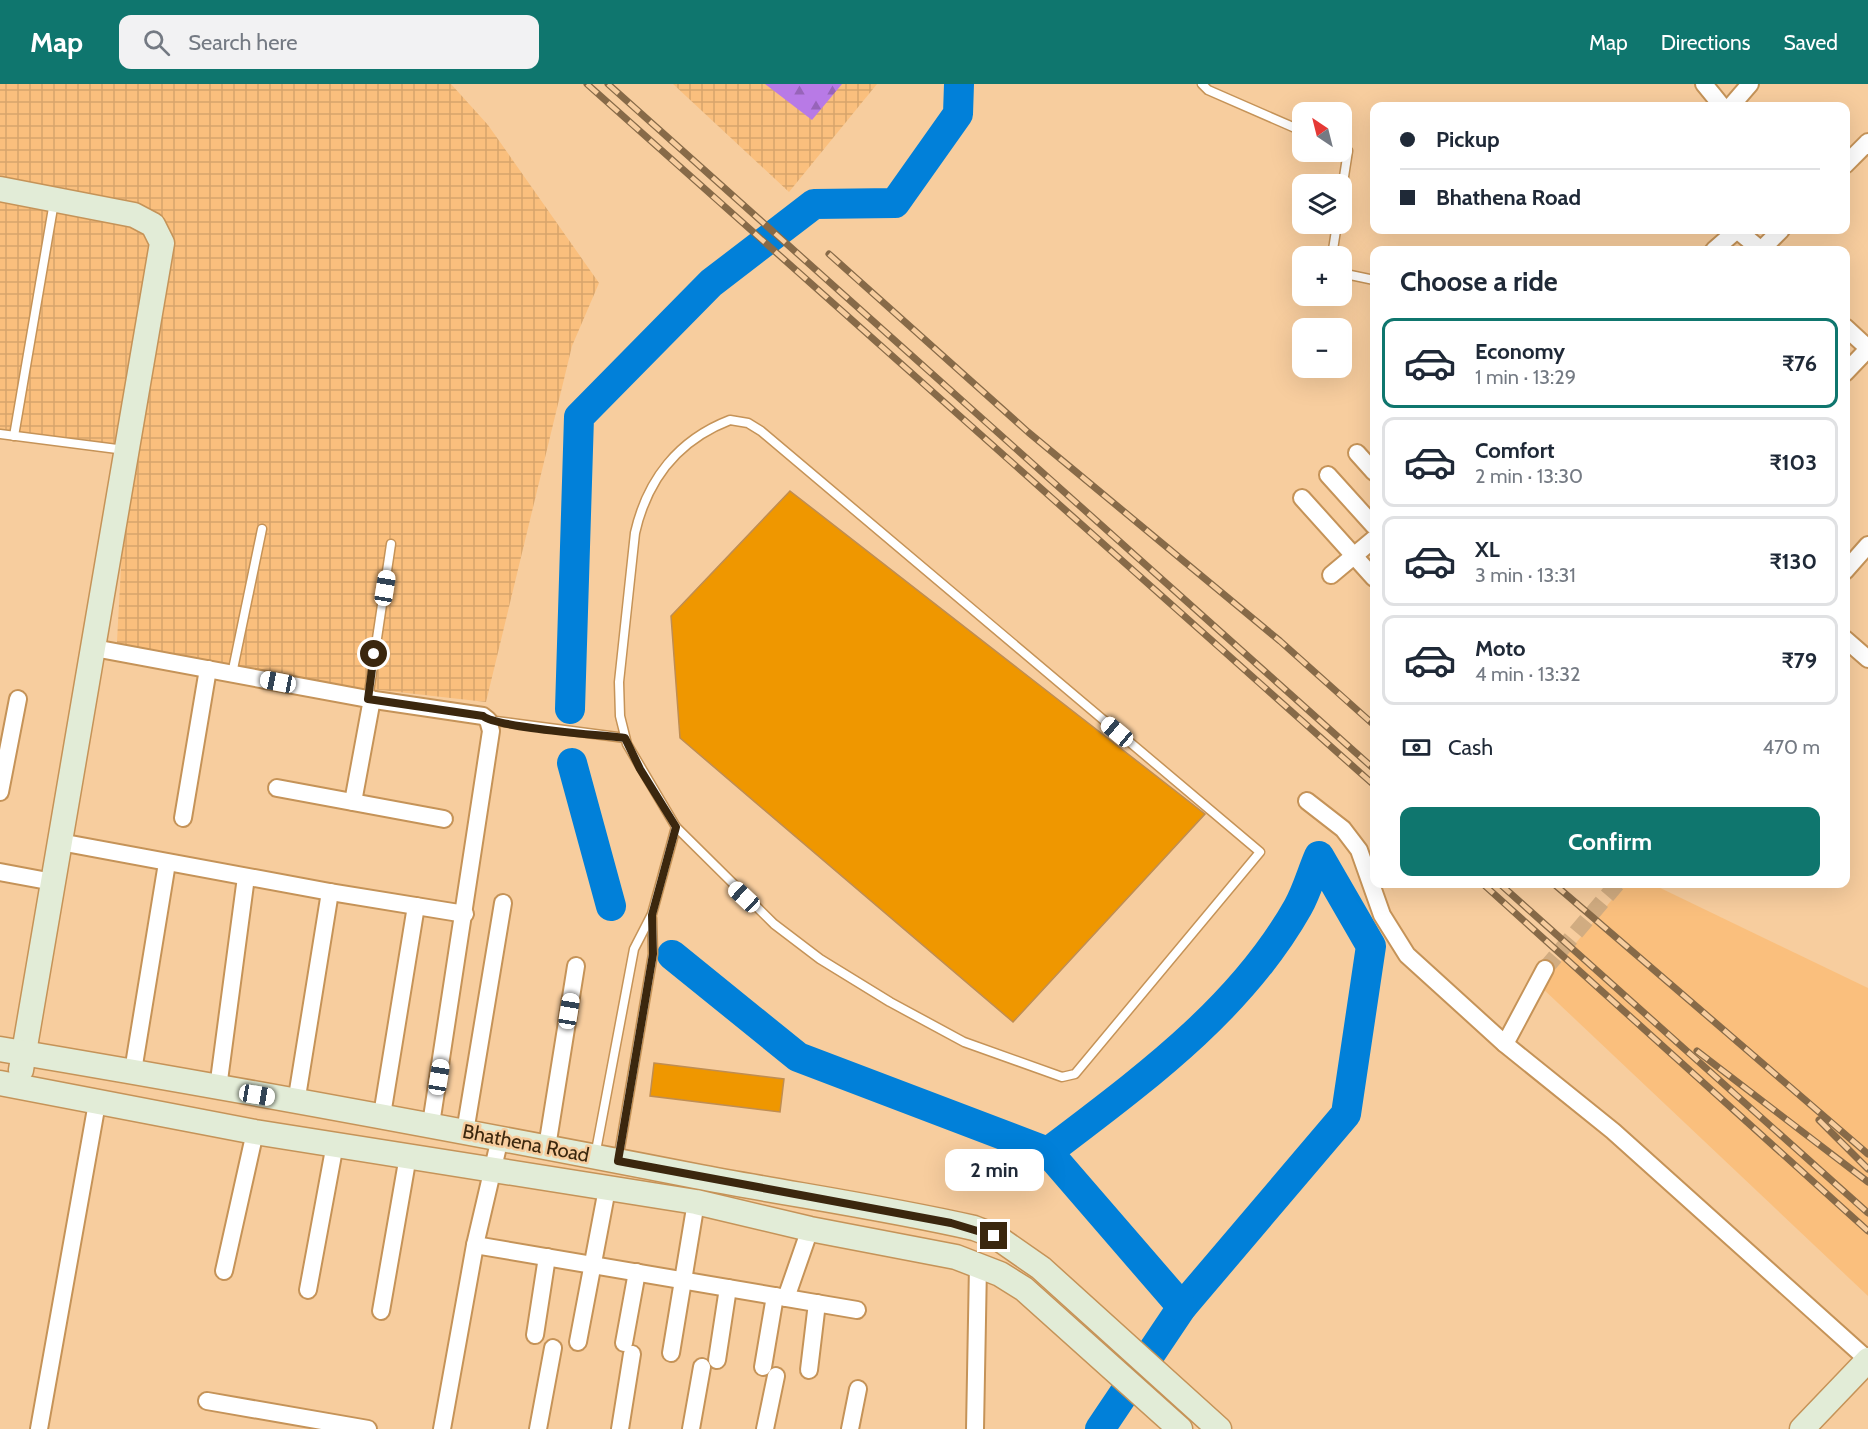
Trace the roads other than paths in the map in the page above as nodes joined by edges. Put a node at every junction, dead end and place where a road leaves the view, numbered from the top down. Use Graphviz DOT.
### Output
graph roads {
  1 [pos="1202,84"];
  2 [pos="1704,84"];
  3 [pos="1750,84"];
  4 [pos="1719,102"];
  5 [pos="1734,102"];
  6 [pos="1292,127"];
  7 [pos="1868,142"];
  8 [pos="1850,160"];
  9 [pos="0,189"];
  10 [pos="55,199"];
  11 [pos="1732,234"];
  12 [pos="1742,234"];
  13 [pos="1777,234"];
  14 [pos="1718,246"];
  15 [pos="1756,246"];
  16 [pos="1765,246"];
  17 [pos="1352,275"];
  18 [pos="1370,279"];
  19 [pos="1850,332"];
  20 [pos="1868,348"];
  21 [pos="1850,368"];
  22 [pos="0,434"];
  23 [pos="14,436"];
  24 [pos="128,450"];
  25 [pos="1357,453"];
  26 [pos="1370,468"];
  27 [pos="1328,475"];
  28 [pos="1302,498"];
  29 [pos="1370,522"];
  30 [pos="262,529"];
  31 [pos="1370,542"];
  32 [pos="391,544"];
  33 [pos="1868,545"];
  34 [pos="1354,556"];
  35 [pos="1850,565"];
  36 [pos="1370,574"];
  37 [pos="1331,575"];
  38 [pos="1850,643"];
  39 [pos="94,648"];
  40 [pos="1868,659"];
  41 [pos="208,669"];
  42 [pos="232,674"];
  43 [pos="18,699"];
  44 [pos="370,699"];
  45 [pos="488,720"];
  46 [pos="625,738"];
  47 [pos="277,788"];
  48 [pos="0,792"];
  49 [pos="1307,801"];
  50 [pos="353,802"];
  51 [pos="183,818"];
  52 [pos="444,819"];
  53 [pos="676,827"];
  54 [pos="60,842"];
  55 [pos="167,863"];
  56 [pos="0,873"];
  57 [pos="246,877"];
  58 [pos="1370,881"];
  59 [pos="53,882"];
  60 [pos="1372,888"];
  61 [pos="330,892"];
  62 [pos="503,903"];
  63 [pos="416,906"];
  64 [pos="465,914"];
  65 [pos="652,915"];
  66 [pos="576,966"];
  67 [pos="1545,969"];
  68 [pos="1505,1044"];
  69 [pos="0,1049"];
  70 [pos="24,1053"];
  71 [pos="133,1071"];
  72 [pos="5,1085"];
  73 [pos="218,1088"];
  74 [pos="97,1102"];
  75 [pos="296,1103"];
  76 [pos="382,1115"];
  77 [pos="431,1124"];
  78 [pos="465,1131"];
  79 [pos="255,1132"];
  80 [pos="500,1138"];
  81 [pos="335,1144"];
  82 [pos="547,1147"];
  83 [pos="408,1156"];
  84 [pos="606,1159"];
  85 [pos="492,1170"];
  86 [pos="607,1189"];
  87 [pos="696,1202"];
  88 [pos="810,1229"];
  89 [pos="475,1245"];
  90 [pos="547,1257"];
  91 [pos="592,1264"];
  92 [pos="978,1265"];
  93 [pos="224,1271"];
  94 [pos="637,1272"];
  95 [pos="685,1280"];
  96 [pos="728,1288"];
  97 [pos="308,1290"];
  98 [pos="781,1297"];
  99 [pos="818,1303"];
  100 [pos="857,1310"];
  101 [pos="381,1311"];
  102 [pos="535,1335"];
  103 [pos="578,1342"];
  104 [pos="553,1348"];
  105 [pos="671,1353"];
  106 [pos="1868,1360"];
  107 [pos="809,1370"];
  108 [pos="858,1389"];
  109 [pos="207,1401"];
  110 [pos="1176,1425"];
  111 [pos="39,1429"];
  112 [pos="368,1429"];
  113 [pos="442,1429"];
  114 [pos="538,1429"];
  115 [pos="620,1429"];
  116 [pos="691,1429"];
  117 [pos="765,1429"];
  118 [pos="850,1429"];
  119 [pos="975,1429"];
  120 [pos="1219,1429"];
  121 [pos="1802,1429"];
  1 -- 6 [label="lane"];
  2 -- 4 [label="street"];
  3 -- 5 [label="street"];
  7 -- 8 [label="street"];
  9 -- 10 [label="street"];
  10 -- 23 [label="lane"];
  10 -- 24 [label="street"];
  11 -- 14 [label="street"];
  12 -- 15 [label="street"];
  13 -- 16 [label="street"];
  17 -- 18 [label="lane"];
  19 -- 20 [label="street"];
  20 -- 21 [label="street"];
  22 -- 23 [label="lane"];
  23 -- 24 [label="lane"];
  24 -- 39 [label="street"];
  25 -- 26 [label="street"];
  27 -- 29 [label="street"];
  28 -- 34 [label="street"];
  30 -- 42 [label="lane"];
  31 -- 34 [label="street"];
  32 -- 44 [label="lane"];
  33 -- 35 [label="street"];
  34 -- 36 [label="street"];
  34 -- 37 [label="street"];
  38 -- 40 [label="street"];
  39 -- 41 [label="street"];
  39 -- 54 [label="street"];
  41 -- 42 [label="street"];
  41 -- 51 [label="street"];
  42 -- 44 [label="street"];
  43 -- 48 [label="street"];
  44 -- 45 [label="street"];
  44 -- 50 [label="street"];
  45 -- 46 [label="lane"];
  45 -- 64 [label="street"];
  46 -- 53 [label="lane"];
  46 -- 53 [label="lane"];
  47 -- 50 [label="street"];
  49 -- 58 [label="street"];
  50 -- 52 [label="street"];
  53 -- 65 [label="lane"];
  54 -- 55 [label="street"];
  54 -- 59 [label="street"];
  55 -- 57 [label="street"];
  55 -- 71 [label="street"];
  56 -- 59 [label="street"];
  57 -- 61 [label="street"];
  57 -- 73 [label="street"];
  59 -- 70 [label="street"];
  60 -- 68 [label="street"];
  61 -- 63 [label="street"];
  61 -- 75 [label="street"];
  62 -- 78 [label="street"];
  63 -- 64 [label="street"];
  63 -- 76 [label="street"];
  64 -- 77 [label="street"];
  65 -- 84 [label="lane"];
  65 -- 84 [label="lane"];
  66 -- 82 [label="street"];
  67 -- 68 [label="street"];
  68 -- 106 [label="street"];
  69 -- 70 [label="street, Bhathena Road"];
  70 -- 71 [label="street, Bhathena Road"];
  70 -- 72 [label="street"];
  71 -- 73 [label="street, Bhathena Road"];
  72 -- 74 [label="street, Bhathena Road"];
  73 -- 75 [label="street, Bhathena Road"];
  74 -- 79 [label="street, Bhathena Road"];
  74 -- 111 [label="street"];
  75 -- 76 [label="street, Bhathena Road"];
  76 -- 77 [label="street, Bhathena Road"];
  77 -- 78 [label="street, Bhathena Road"];
  78 -- 80 [label="street, Bhathena Road"];
  79 -- 81 [label="street, Bhathena Road"];
  79 -- 93 [label="street"];
  80 -- 82 [label="street, Bhathena Road"];
  80 -- 85 [label="street"];
  81 -- 83 [label="street, Bhathena Road"];
  81 -- 97 [label="street"];
  82 -- 84 [label="street, Bhathena Road"];
  83 -- 85 [label="street, Bhathena Road"];
  83 -- 101 [label="street"];
  84 -- 120 [label="street, Bhathena Road"];
  85 -- 86 [label="street, Bhathena Road"];
  85 -- 89 [label="street"];
  86 -- 87 [label="street, Bhathena Road"];
  86 -- 91 [label="street"];
  87 -- 88 [label="street, Bhathena Road"];
  87 -- 95 [label="street"];
  88 -- 92 [label="street, Bhathena Road"];
  88 -- 98 [label="street"];
  89 -- 90 [label="street"];
  89 -- 113 [label="street"];
  90 -- 91 [label="street"];
  90 -- 102 [label="street"];
  91 -- 94 [label="street"];
  91 -- 103 [label="street"];
  92 -- 110 [label="street, Bhathena Road"];
  92 -- 119 [label="street"];
  94 -- 95 [label="street"];
  94 -- 115 [label="street"];
  95 -- 96 [label="street"];
  95 -- 105 [label="street"];
  96 -- 98 [label="street"];
  96 -- 116 [label="street"];
  98 -- 99 [label="street"];
  98 -- 117 [label="street"];
  99 -- 100 [label="street"];
  99 -- 107 [label="street"];
  104 -- 114 [label="street"];
  106 -- 121 [label="street"];
  108 -- 118 [label="street"];
  109 -- 112 [label="street"];
}
